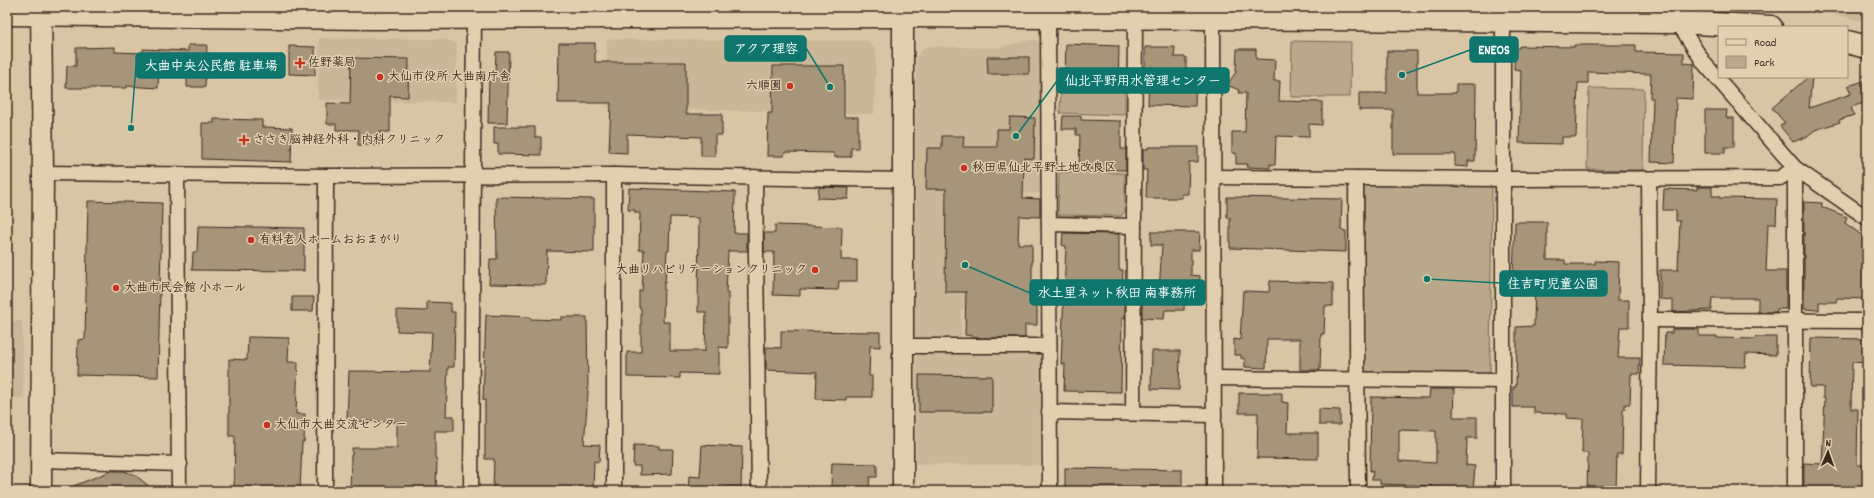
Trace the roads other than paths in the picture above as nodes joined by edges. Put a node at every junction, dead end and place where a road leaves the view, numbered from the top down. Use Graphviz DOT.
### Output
graph roads {
  1 [pos="41,11"];
  2 [pos="474,12"];
  3 [pos="903,12"];
  4 [pos="1213,13"];
  5 [pos="7,14"];
  6 [pos="1672,14"];
  7 [pos="1048,17"];
  8 [pos="1134,18"];
  9 [pos="1503,21"];
  10 [pos="1763,26"];
  11 [pos="1848,42"];
  12 [pos="1867,47"];
  13 [pos="1795,168"];
  14 [pos="43,173"];
  15 [pos="177,174"];
  16 [pos="614,175"];
  17 [pos="326,176"];
  18 [pos="474,176"];
  19 [pos="755,177"];
  20 [pos="1214,177"];
  21 [pos="1356,178"];
  22 [pos="1649,179"];
  23 [pos="904,180"];
  24 [pos="1504,180"];
  25 [pos="1867,218"];
  26 [pos="1049,224"];
  27 [pos="1134,226"];
  28 [pos="1650,320"];
  29 [pos="1795,321"];
  30 [pos="1867,322"];
  31 [pos="903,346"];
  32 [pos="1048,346"];
  33 [pos="1214,378"];
  34 [pos="1359,378"];
  35 [pos="1502,381"];
  36 [pos="1049,412"];
  37 [pos="1133,413"];
  38 [pos="1214,414"];
  39 [pos="41,460"];
  40 [pos="180,464"];
  41 [pos="41,491"];
  42 [pos="180,491"];
  43 [pos="325,491"];
  44 [pos="471,491"];
  45 [pos="614,491"];
  46 [pos="759,491"];
  47 [pos="903,491"];
  48 [pos="1050,491"];
  49 [pos="1214,491"];
  50 [pos="1358,491"];
  51 [pos="1503,491"];
  52 [pos="1648,491"];
  53 [pos="1795,491"];
  1 -- 2 [label="main road"];
  1 -- 5 [label="main road"];
  1 -- 14 [label="street"];
  2 -- 3 [label="main road"];
  2 -- 18 [label="street"];
  3 -- 7 [label="main road"];
  3 -- 23 [label="street"];
  4 -- 8 [label="main road"];
  4 -- 9 [label="main road"];
  4 -- 20 [label="street"];
  6 -- 9 [label="main road"];
  6 -- 10 [label="main road"];
  6 -- 13 [label="street"];
  7 -- 8 [label="main road"];
  7 -- 26 [label="street"];
  8 -- 27 [label="street"];
  9 -- 24 [label="street"];
  11 -- 12 [label="main road"];
  13 -- 22 [label="street"];
  13 -- 25 [label="street"];
  13 -- 29 [label="street"];
  14 -- 15 [label="street"];
  14 -- 39 [label="street"];
  15 -- 17 [label="street"];
  15 -- 40 [label="street"];
  16 -- 18 [label="street"];
  16 -- 19 [label="street"];
  16 -- 45 [label="street"];
  17 -- 18 [label="street"];
  17 -- 43 [label="street"];
  18 -- 44 [label="street"];
  19 -- 23 [label="street"];
  19 -- 46 [label="street"];
  20 -- 21 [label="street"];
  20 -- 33 [label="street"];
  21 -- 24 [label="street"];
  21 -- 34 [label="street"];
  22 -- 24 [label="street"];
  22 -- 28 [label="street"];
  23 -- 31 [label="street"];
  24 -- 35 [label="street"];
  26 -- 27 [label="street"];
  26 -- 32 [label="street"];
  27 -- 37 [label="street"];
  28 -- 29 [label="street"];
  28 -- 52 [label="street"];
  29 -- 30 [label="street"];
  29 -- 53 [label="street"];
  31 -- 32 [label="street"];
  31 -- 47 [label="street"];
  32 -- 36 [label="street"];
  33 -- 34 [label="street"];
  33 -- 38 [label="street"];
  34 -- 35 [label="street"];
  34 -- 50 [label="street"];
  35 -- 51 [label="street"];
  36 -- 37 [label="street"];
  36 -- 48 [label="street"];
  37 -- 38 [label="street"];
  38 -- 49 [label="street"];
  39 -- 40 [label="street"];
  39 -- 41 [label="street"];
  40 -- 42 [label="street"];
}
